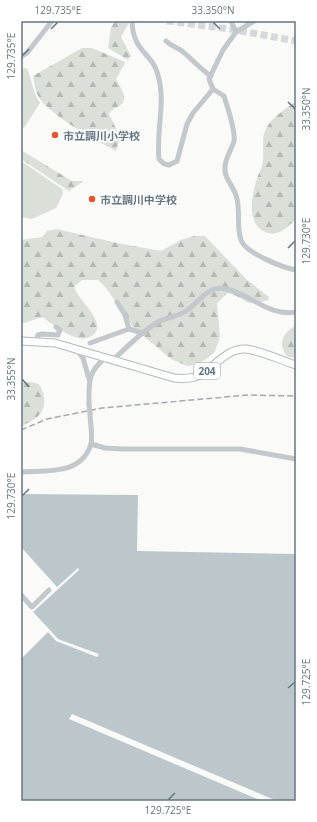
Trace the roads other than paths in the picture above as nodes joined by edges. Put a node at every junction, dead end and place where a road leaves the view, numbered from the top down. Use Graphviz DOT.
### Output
graph roads {
  1 [pos="52,21"];
  2 [pos="132,21"];
  3 [pos="231,21"];
  4 [pos="254,21"];
  5 [pos="236,32"];
  6 [pos="166,41"];
  7 [pos="21,57"];
  8 [pos="211,76"];
  9 [pos="213,89"];
  10 [pos="296,270"];
  11 [pos="117,302"];
  12 [pos="296,312"];
  13 [pos="56,327"];
  14 [pos="129,330"];
  15 [pos="143,333"];
  16 [pos="21,341"];
  17 [pos="36,341"];
  18 [pos="90,343"];
  19 [pos="75,348"];
  20 [pos="105,358"];
  21 [pos="113,360"];
  22 [pos="296,365"];
  23 [pos="89,379"];
  24 [pos="91,444"];
  25 [pos="296,459"];
  26 [pos="21,472"];
  27 [pos="49,590"];
  28 [pos="21,595"];
  1 -- 7 [label="street"];
  2 -- 9 [label="street"];
  3 -- 5 [label="street"];
  4 -- 5 [label="street"];
  5 -- 8 [label="street"];
  6 -- 8 [label="street"];
  8 -- 9 [label="street"];
  9 -- 10 [label="street"];
  11 -- 14 [label="street"];
  12 -- 15 [label="street"];
  13 -- 17 [label="street"];
  14 -- 15 [label="street"];
  14 -- 18 [label="street"];
  15 -- 21 [label="street"];
  16 -- 17 [label="highway, 204"];
  17 -- 19 [label="highway, 204"];
  19 -- 20 [label="highway, 204"];
  19 -- 23 [label="street"];
  20 -- 21 [label="highway, 204"];
  20 -- 23 [label="street"];
  21 -- 22 [label="highway, 204"];
  23 -- 24 [label="street, bridge"];
  24 -- 25 [label="street"];
  24 -- 26 [label="street"];
  27 -- 28 [label="street"];
}
